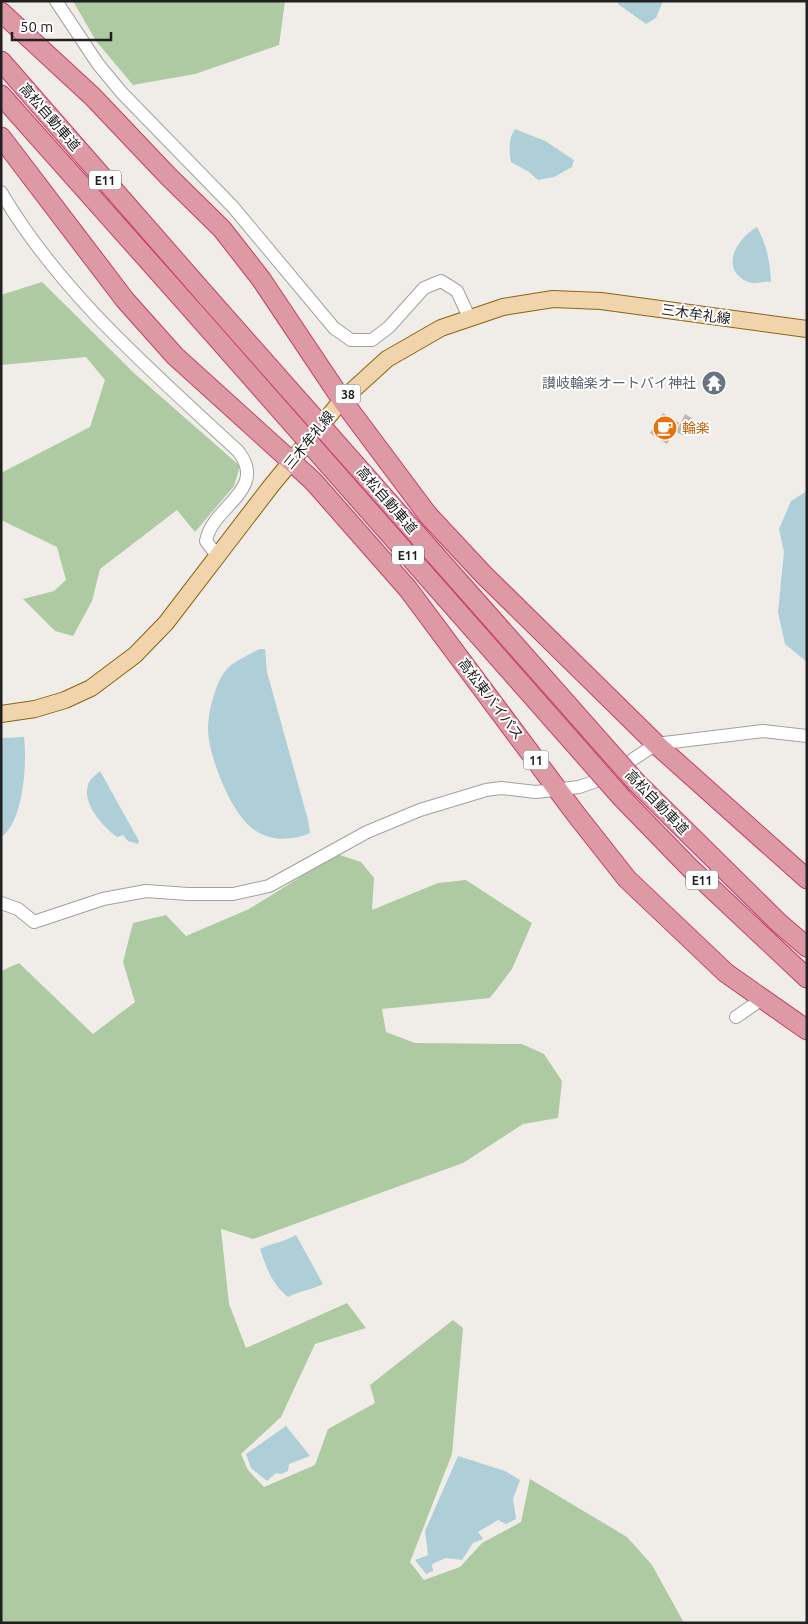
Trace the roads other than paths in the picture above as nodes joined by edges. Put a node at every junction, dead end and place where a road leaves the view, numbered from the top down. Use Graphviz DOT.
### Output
graph roads {
  1 [pos="56,1"];
  2 [pos="1,12"];
  3 [pos="1,61"];
  4 [pos="1,95"];
  5 [pos="1,137"];
  6 [pos="1,192"];
  7 [pos="469,317"];
  8 [pos="807,329"];
  9 [pos="342,400"];
  10 [pos="292,461"];
  11 [pos="218,557"];
  12 [pos="1,714"];
  13 [pos="807,736"];
  14 [pos="656,744"];
  15 [pos="558,788"];
  16 [pos="807,879"];
  17 [pos="1,903"];
  18 [pos="807,948"];
  19 [pos="807,978"];
  20 [pos="762,999"];
  21 [pos="736,1017"];
  22 [pos="807,1030"];
  1 -- 7 [label="street"];
  2 -- 9 [label="highway"];
  3 -- 18 [label="highway, 高松自動車道 / E11, bridge"];
  4 -- 19 [label="highway, 高松自動車道 / E11, bridge"];
  5 -- 10 [label="highway, 高松東バイパス"];
  6 -- 11 [label="street"];
  7 -- 8 [label="main road, 三木牟礼線 / 38"];
  7 -- 9 [label="main road, 三木牟礼線 / 38"];
  9 -- 10 [label="main road, 三木牟礼線 / 38"];
  9 -- 14 [label="highway"];
  10 -- 11 [label="main road, 三木牟礼線 / 38"];
  10 -- 15 [label="highway, 高松東バイパス / 11"];
  11 -- 12 [label="main road, 三木牟礼線 / 38"];
  13 -- 14 [label="street"];
  14 -- 15 [label="street"];
  14 -- 16 [label="highway"];
  15 -- 17 [label="street"];
  15 -- 20 [label="highway, 高松東バイパス / 11"];
  20 -- 21 [label="street"];
  20 -- 22 [label="highway, 高松東バイパス / 11"];
}
